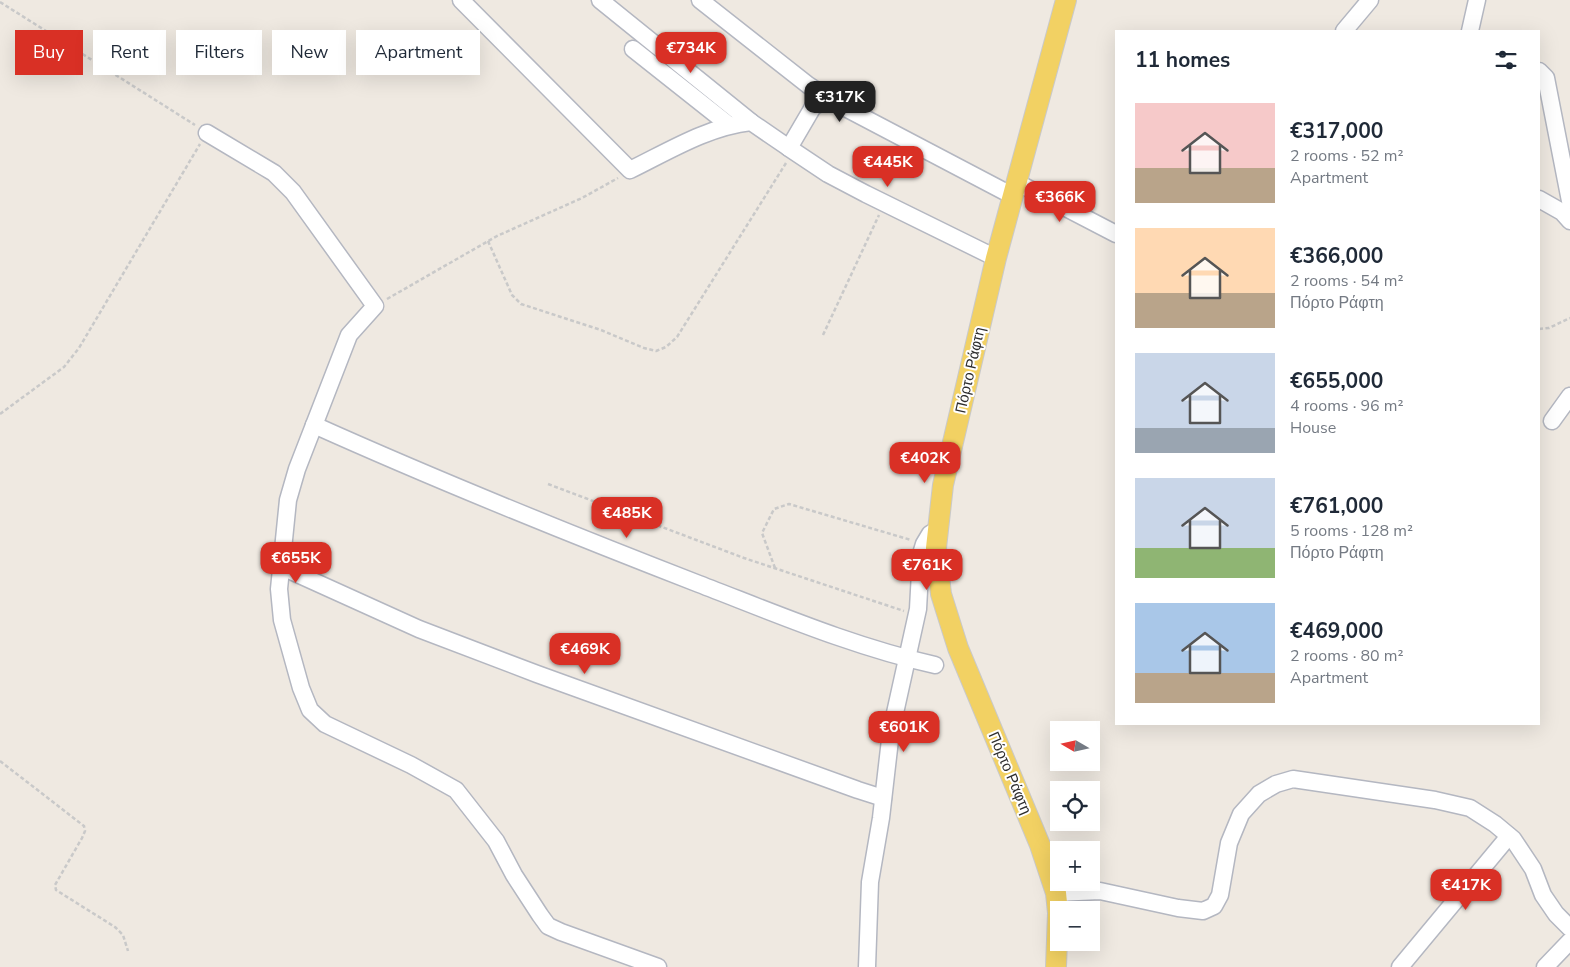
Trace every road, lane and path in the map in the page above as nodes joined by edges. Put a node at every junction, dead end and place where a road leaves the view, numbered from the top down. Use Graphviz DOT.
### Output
graph roads {
  1 [pos="461,0"];
  2 [pos="600,0"];
  3 [pos="700,0"];
  4 [pos="1066,0"];
  5 [pos="1370,0"];
  6 [pos="1477,0"];
  7 [pos="0,2"];
  8 [pos="1345,30"];
  9 [pos="1470,30"];
  10 [pos="633,49"];
  11 [pos="1540,72"];
  12 [pos="834,102"];
  13 [pos="751,122"];
  14 [pos="729,124"];
  15 [pos="207,133"];
  16 [pos="791,150"];
  17 [pos="630,170"];
  18 [pos="1015,189"];
  19 [pos="1540,201"];
  20 [pos="1570,201"];
  21 [pos="889,206"];
  22 [pos="1570,221"];
  23 [pos="1115,234"];
  24 [pos="488,241"];
  25 [pos="996,258"];
  26 [pos="375,306"];
  27 [pos="1570,318"];
  28 [pos="1540,330"];
  29 [pos="823,335"];
  30 [pos="1570,396"];
  31 [pos="0,414"];
  32 [pos="1552,421"];
  33 [pos="314,425"];
  34 [pos="548,484"];
  35 [pos="931,537"];
  36 [pos="282,567"];
  37 [pos="774,568"];
  38 [pos="944,602"];
  39 [pos="918,609"];
  40 [pos="906,658"];
  41 [pos="935,665"];
  42 [pos="0,761"];
  43 [pos="883,798"];
  44 [pos="1509,836"];
  45 [pos="1056,893"];
  46 [pos="1570,928"];
  47 [pos="1570,941"];
  48 [pos="128,951"];
  49 [pos="658,967"];
  50 [pos="867,967"];
  51 [pos="1056,967"];
  52 [pos="1400,967"];
  53 [pos="1545,967"];
  1 -- 17 [label="street"];
  2 -- 13 [label="street"];
  3 -- 12 [label="street"];
  4 -- 18 [label="main road, Πόρτο Ράφτη"];
  5 -- 8 [label="street"];
  6 -- 9 [label="street"];
  7 -- 15 [label="path"];
  10 -- 14 [label="street"];
  11 -- 20 [label="street"];
  12 -- 16 [label="street"];
  12 -- 18 [label="street"];
  13 -- 14 [label="street"];
  13 -- 16 [label="street"];
  14 -- 17 [label="street"];
  15 -- 26 [label="street"];
  15 -- 31 [label="path"];
  16 -- 21 [label="street"];
  16 -- 24 [label="path"];
  17 -- 24 [label="path"];
  18 -- 23 [label="street"];
  18 -- 25 [label="main road, Πόρτο Ράφτη"];
  19 -- 22 [label="street"];
  21 -- 25 [label="street"];
  21 -- 29 [label="path"];
  24 -- 26 [label="path"];
  25 -- 35 [label="main road, Πόρτο Ράφτη"];
  26 -- 33 [label="street"];
  27 -- 28 [label="path"];
  30 -- 32 [label="street"];
  33 -- 36 [label="street"];
  33 -- 40 [label="street"];
  34 -- 37 [label="path"];
  35 -- 37 [label="path"];
  35 -- 38 [label="main road, Πόρτο Ράφτη"];
  35 -- 39 [label="street"];
  36 -- 43 [label="street"];
  36 -- 49 [label="street"];
  37 -- 39 [label="path"];
  38 -- 39 [label="street"];
  38 -- 45 [label="main road, Πόρτο Ράφτη"];
  39 -- 40 [label="street"];
  40 -- 41 [label="street"];
  40 -- 43 [label="street"];
  42 -- 48 [label="path"];
  43 -- 50 [label="street"];
  44 -- 45 [label="street"];
  44 -- 46 [label="street"];
  44 -- 52 [label="street"];
  45 -- 51 [label="main road, Πόρτο Ράφτη"];
  47 -- 53 [label="street"];
}
